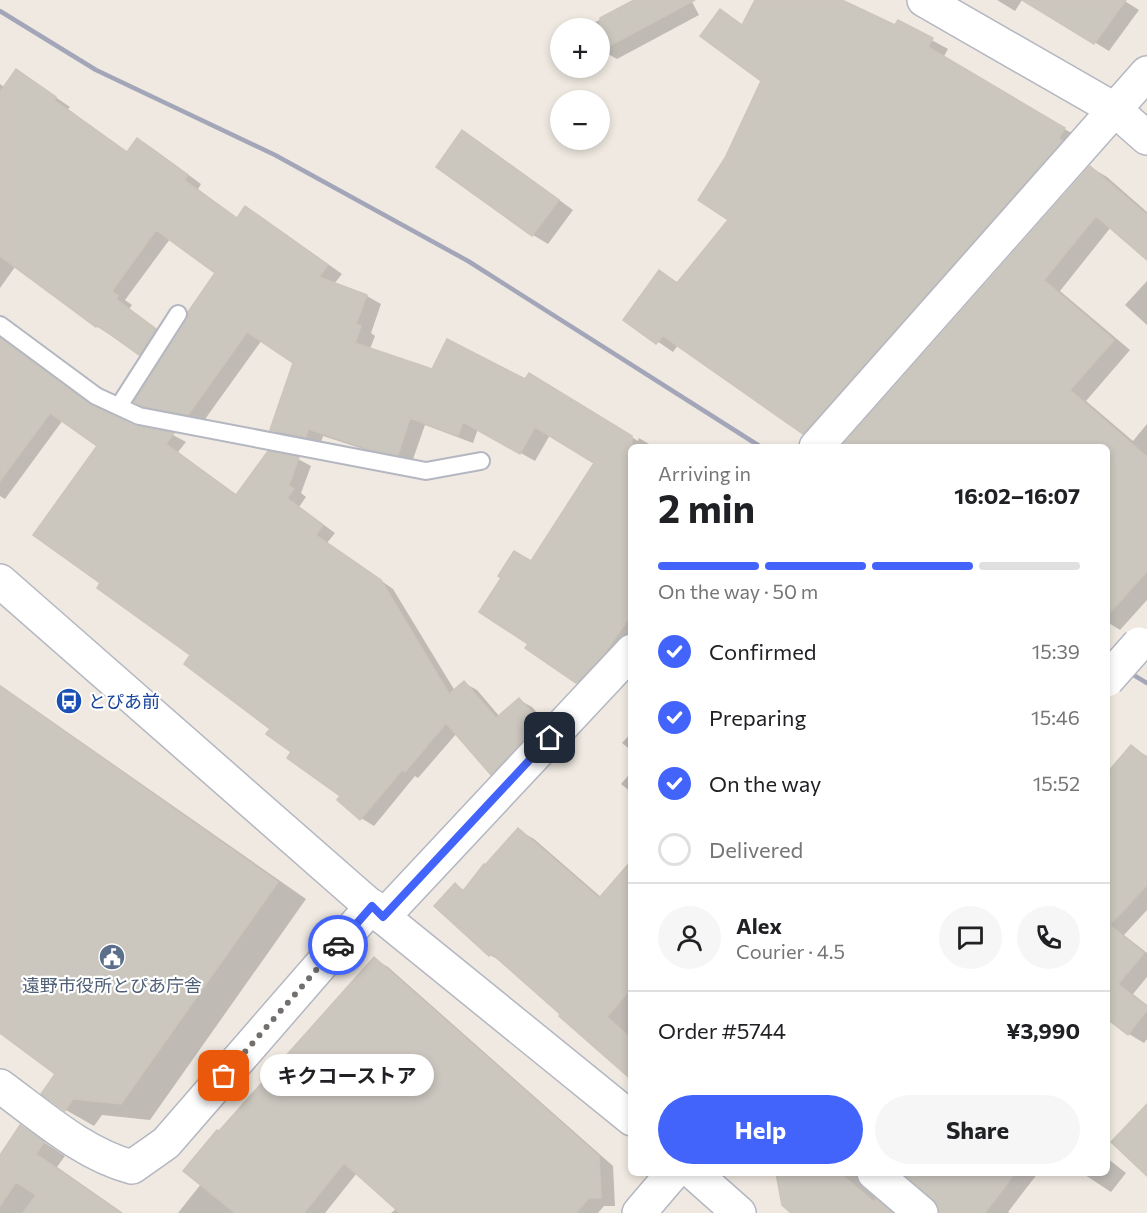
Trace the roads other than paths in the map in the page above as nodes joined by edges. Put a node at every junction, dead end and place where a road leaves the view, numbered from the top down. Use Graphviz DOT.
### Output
graph roads {
  1 [pos="924,0"];
  2 [pos="1147,73"];
  3 [pos="1114,109"];
  4 [pos="1147,138"];
  5 [pos="178,314"];
  6 [pos="0,325"];
  7 [pos="119,406"];
  8 [pos="819,444"];
  9 [pos="481,461"];
  10 [pos="0,581"];
  11 [pos="1143,639"];
  12 [pos="628,655"];
  13 [pos="1110,677"];
  14 [pos="377,912"];
  15 [pos="0,1086"];
  16 [pos="628,1116"];
  17 [pos="670,1176"];
  18 [pos="697,1176"];
  19 [pos="878,1176"];
  20 [pos="639,1213"];
  21 [pos="739,1213"];
  22 [pos="921,1213"];
  1 -- 3 [label="street"];
  2 -- 3 [label="street"];
  3 -- 4 [label="street"];
  3 -- 8 [label="street"];
  5 -- 7 [label="lane"];
  6 -- 7 [label="lane"];
  7 -- 9 [label="lane"];
  10 -- 14 [label="street"];
  11 -- 13 [label="street, bridge"];
  12 -- 14 [label="street"];
  14 -- 15 [label="street"];
  14 -- 16 [label="street"];
  17 -- 20 [label="street"];
  18 -- 21 [label="street"];
  19 -- 22 [label="street"];
}
